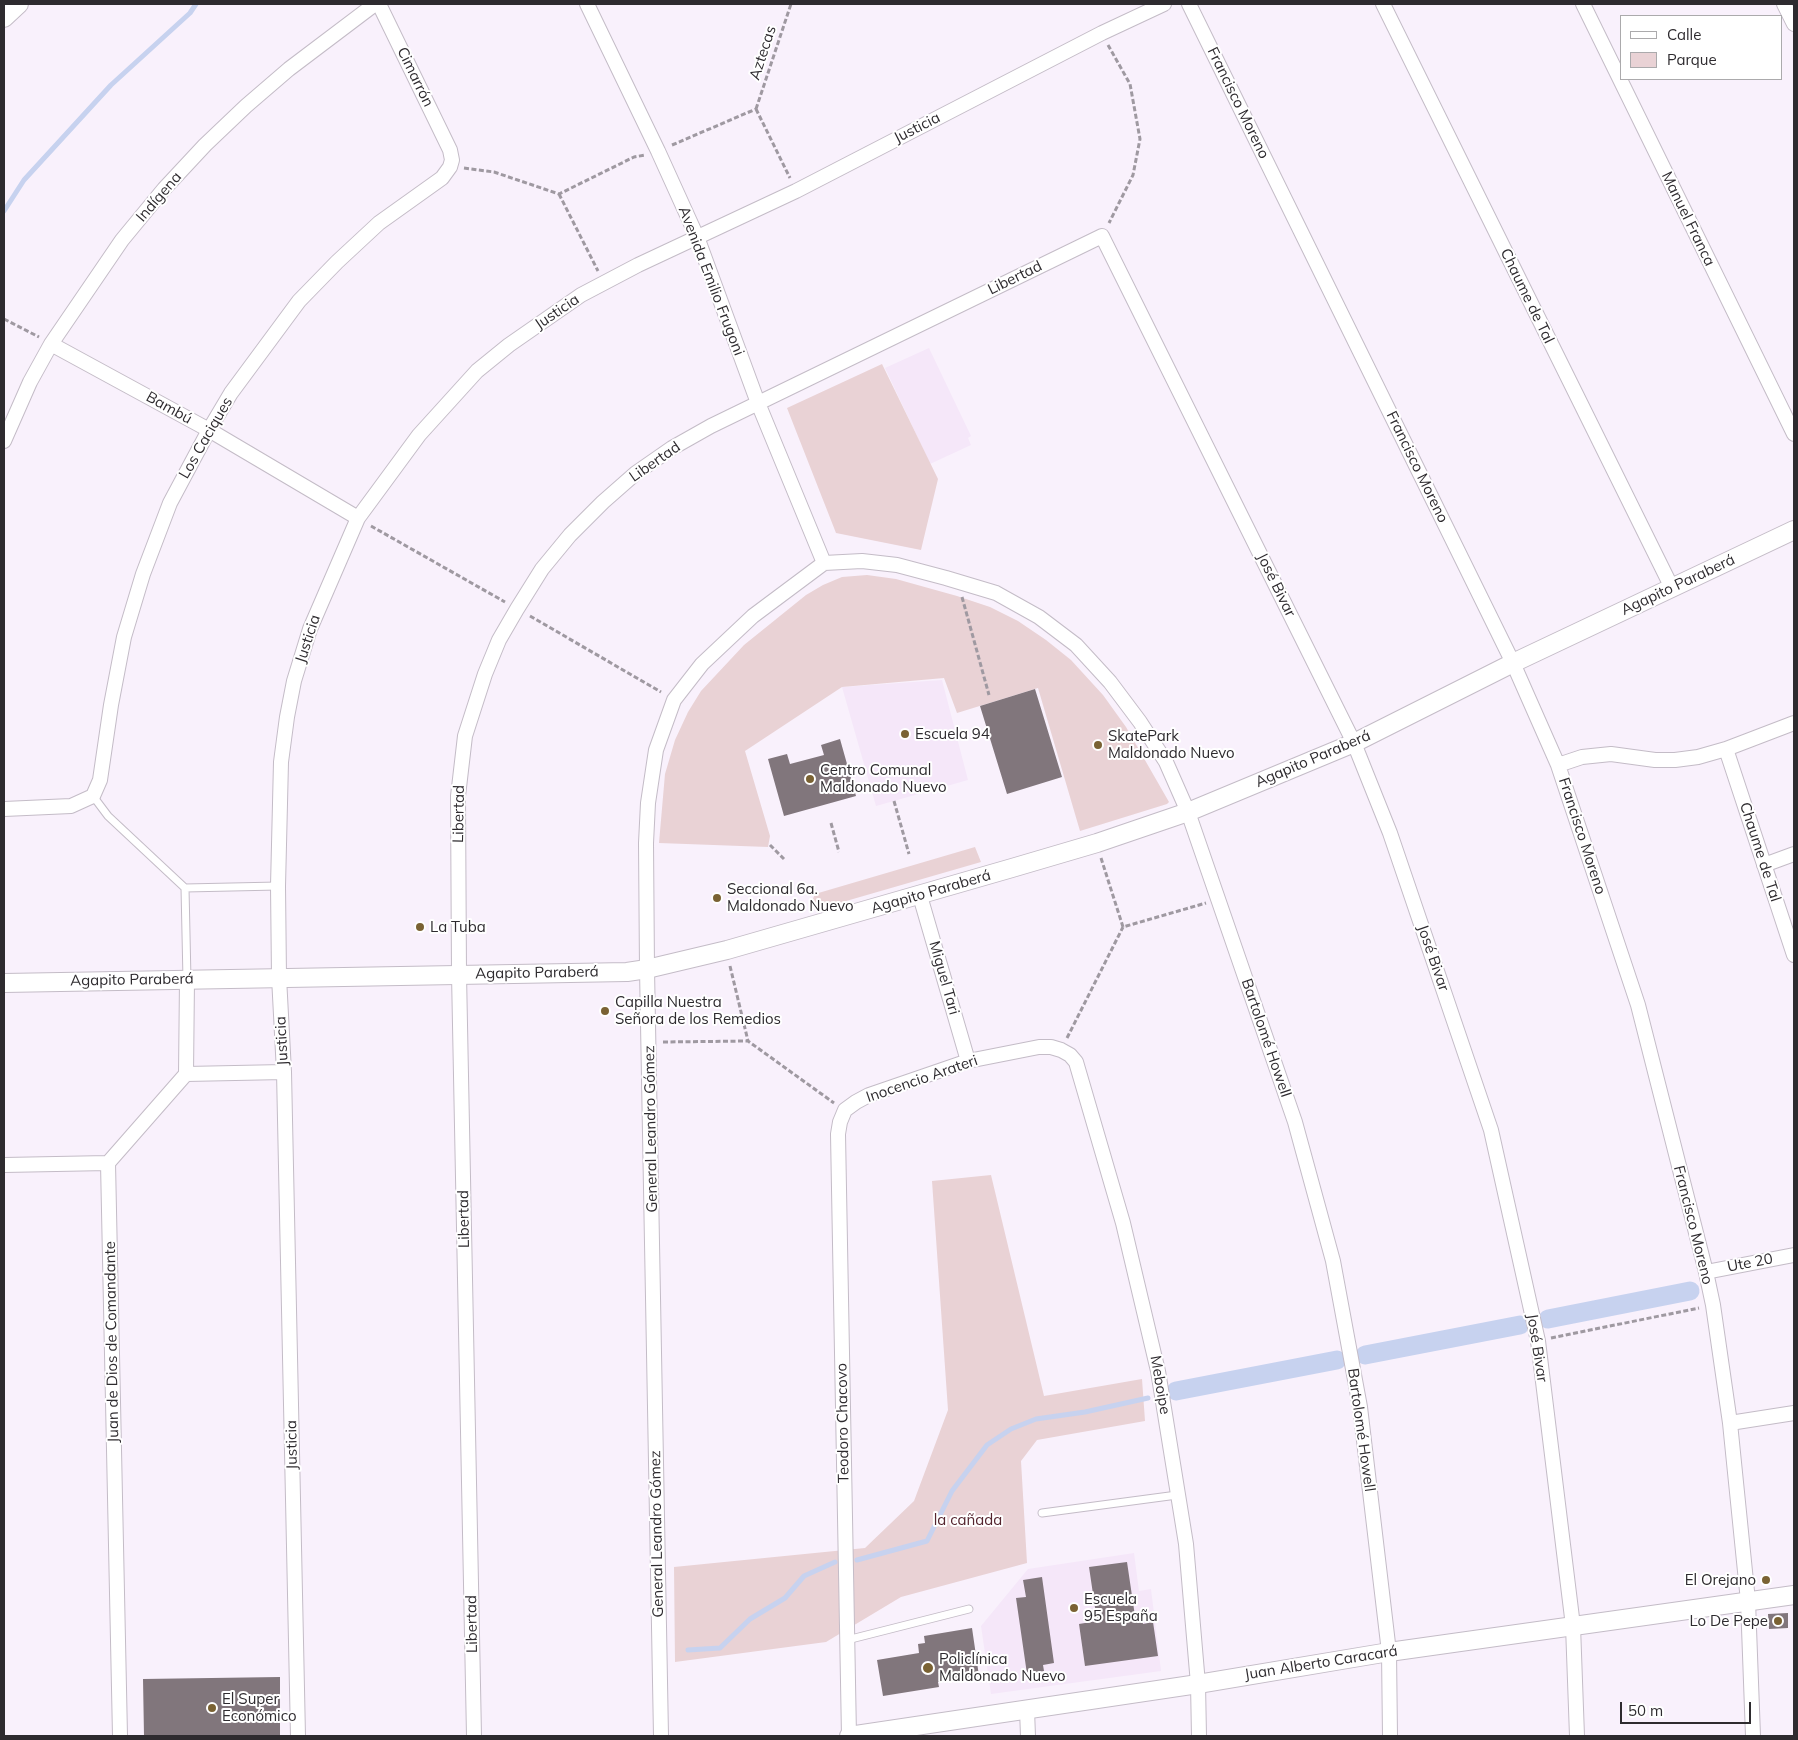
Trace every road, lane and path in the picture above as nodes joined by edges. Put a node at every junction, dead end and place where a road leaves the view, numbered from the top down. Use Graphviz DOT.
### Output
graph roads {
  1 [pos="19,4"];
  2 [pos="375,4"];
  3 [pos="379,4"];
  4 [pos="587,4"];
  5 [pos="791,4"];
  6 [pos="1164,4"];
  7 [pos="1189,4"];
  8 [pos="1382,4"];
  9 [pos="1583,4"];
  10 [pos="1784,4"];
  11 [pos="4,18"];
  12 [pos="1794,24"];
  13 [pos="1102,33"];
  14 [pos="1620,79"];
  15 [pos="1620,80"];
  16 [pos="756,109"];
  17 [pos="658,151"];
  18 [pos="450,167"];
  19 [pos="796,191"];
  20 [pos="559,194"];
  21 [pos="1102,236"];
  22 [pos="697,237"];
  23 [pos="604,282"];
  24 [pos="4,319"];
  25 [pos="52,344"];
  26 [pos="758,404"];
  27 [pos="209,430"];
  28 [pos="1794,434"];
  29 [pos="4,442"];
  30 [pos="358,518"];
  31 [pos="1794,530"];
  32 [pos="824,563"];
  33 [pos="1672,588"];
  34 [pos="961,593"];
  35 [pos="1513,663"];
  36 [pos="989,695"];
  37 [pos="1794,723"];
  38 [pos="1354,743"];
  39 [pos="1726,749"];
  40 [pos="1558,765"];
  41 [pos="90,798"];
  42 [pos="894,801"];
  43 [pos="4,809"];
  44 [pos="1188,812"];
  45 [pos="831,823"];
  46 [pos="1097,843"];
  47 [pos="770,845"];
  48 [pos="839,852"];
  49 [pos="909,854"];
  50 [pos="1794,854"];
  51 [pos="784,859"];
  52 [pos="1764,865"];
  53 [pos="278,886"];
  54 [pos="185,888"];
  55 [pos="920,896"];
  56 [pos="1219,899"];
  57 [pos="1123,927"];
  58 [pos="727,950"];
  59 [pos="1794,955"];
  60 [pos="647,969"];
  61 [pos="459,974"];
  62 [pos="279,977"];
  63 [pos="187,980"];
  64 [pos="4,982"];
  65 [pos="748,1041"];
  66 [pos="649,1043"];
  67 [pos="1061,1050"];
  68 [pos="968,1061"];
  69 [pos="284,1072"];
  70 [pos="186,1074"];
  71 [pos="845,1110"];
  72 [pos="108,1163"];
  73 [pos="4,1164"];
  74 [pos="1794,1254"];
  75 [pos="1706,1272"];
  76 [pos="1713,1305"];
  77 [pos="1538,1340"];
  78 [pos="1794,1413"];
  79 [pos="1730,1423"];
  80 [pos="1177,1495"];
  81 [pos="1042,1513"];
  82 [pos="1794,1595"];
  83 [pos="1748,1600"];
  84 [pos="969,1609"];
  85 [pos="1574,1626"];
  86 [pos="847,1640"];
  87 [pos="1388,1652"];
  88 [pos="1198,1684"];
  89 [pos="1027,1710"];
  90 [pos="120,1736"];
  91 [pos="298,1736"];
  92 [pos="474,1736"];
  93 [pos="661,1736"];
  94 [pos="849,1736"];
  95 [pos="1028,1736"];
  96 [pos="1199,1736"];
  97 [pos="1390,1736"];
  98 [pos="1577,1736"];
  99 [pos="1753,1736"];
  1 -- 11 [label="street"];
  2 -- 25 [label="street, Indígena"];
  3 -- 18 [label="street, Cimarrón"];
  4 -- 17 [label="street, Avenida Emilio Frugoni"];
  5 -- 16 [label="path, Aztecas"];
  6 -- 13 [label="street, Justicia"];
  7 -- 35 [label="street, Francisco Moreno"];
  8 -- 33 [label="street, Chaume de Tal"];
  9 -- 14 [label="street, Manuel Franca"];
  10 -- 12 [label="street"];
  13 -- 19 [label="street, Justicia"];
  13 -- 21 [label="path"];
  15 -- 28 [label="street, Manuel Franca"];
  16 -- 17 [label="path"];
  16 -- 19 [label="path"];
  17 -- 20 [label="path"];
  17 -- 22 [label="street, Avenida Emilio Frugoni"];
  18 -- 20 [label="path"];
  18 -- 27 [label="street, Los Caciques"];
  19 -- 22 [label="street, Justicia"];
  20 -- 23 [label="path"];
  21 -- 26 [label="street, Libertad"];
  21 -- 38 [label="street, José Bivar"];
  22 -- 23 [label="street, Justicia"];
  22 -- 26 [label="street, Avenida Emilio Frugoni"];
  23 -- 30 [label="street, Justicia"];
  24 -- 25 [label="path"];
  25 -- 27 [label="street, Bambú"];
  25 -- 29 [label="street, Indígena"];
  26 -- 32 [label="street, Avenida Emilio Frugoni"];
  26 -- 61 [label="street, Libertad"];
  27 -- 30 [label="street, Bambú"];
  27 -- 41 [label="street, Los Caciques"];
  30 -- 53 [label="street, Justicia"];
  31 -- 33 [label="street, Agapito Paraberá"];
  32 -- 44 [label="street, Bartolomé Howell"];
  32 -- 60 [label="street, General Leandro Gómez"];
  33 -- 35 [label="street, Agapito Paraberá"];
  34 -- 36 [label="path"];
  35 -- 38 [label="street, Agapito Paraberá"];
  35 -- 40 [label="street, Francisco Moreno"];
  37 -- 39 [label="street"];
  38 -- 44 [label="street, Agapito Paraberá"];
  38 -- 77 [label="street, José Bivar"];
  39 -- 40 [label="street"];
  39 -- 52 [label="street, Chaume de Tal"];
  40 -- 75 [label="street, Francisco Moreno"];
  41 -- 43 [label="street"];
  41 -- 54 [label="lane"];
  42 -- 49 [label="path"];
  44 -- 46 [label="street, Agapito Paraberá"];
  44 -- 56 [label="street, Bartolomé Howell"];
  45 -- 48 [label="path"];
  46 -- 55 [label="street, Agapito Paraberá"];
  46 -- 57 [label="path"];
  47 -- 51 [label="path"];
  50 -- 52 [label="street"];
  52 -- 59 [label="street, Chaume de Tal"];
  53 -- 54 [label="lane"];
  53 -- 62 [label="street, Justicia"];
  54 -- 63 [label="lane"];
  55 -- 58 [label="street, Agapito Paraberá"];
  55 -- 68 [label="street, Miguel Tari"];
  56 -- 57 [label="path"];
  56 -- 87 [label="street, Bartolomé Howell"];
  57 -- 67 [label="path"];
  58 -- 60 [label="street, Agapito Paraberá"];
  58 -- 65 [label="path"];
  60 -- 61 [label="street, Agapito Paraberá"];
  60 -- 66 [label="street, General Leandro Gómez"];
  61 -- 62 [label="street, Agapito Paraberá"];
  61 -- 92 [label="street, Libertad"];
  62 -- 63 [label="street, Agapito Paraberá"];
  62 -- 69 [label="street, Justicia"];
  63 -- 64 [label="street, Agapito Paraberá"];
  63 -- 70 [label="street"];
  65 -- 66 [label="path"];
  65 -- 71 [label="path"];
  66 -- 93 [label="street, General Leandro Gómez"];
  67 -- 68 [label="street, Inocencio Arateri"];
  67 -- 80 [label="street, Meboipe"];
  68 -- 71 [label="street, Inocencio Arateri"];
  69 -- 70 [label="street"];
  69 -- 91 [label="street, Justicia"];
  70 -- 72 [label="street"];
  71 -- 86 [label="street, Teodoro Chacovo"];
  72 -- 73 [label="street"];
  72 -- 90 [label="street, Juan de Dios de Comandante"];
  74 -- 75 [label="street, Ute 20"];
  75 -- 76 [label="street, Francisco Moreno"];
  76 -- 77 [label="path"];
  76 -- 79 [label="street, Francisco Moreno"];
  77 -- 85 [label="street, José Bivar"];
  78 -- 79 [label="street"];
  79 -- 83 [label="street, Francisco Moreno"];
  80 -- 81 [label="lane"];
  80 -- 88 [label="street, Meboipe"];
  82 -- 83 [label="street, Juan Alberto Caracará"];
  83 -- 85 [label="street, Juan Alberto Caracará"];
  83 -- 99 [label="street, Francisco Moreno"];
  84 -- 86 [label="lane"];
  85 -- 87 [label="street, Juan Alberto Caracará"];
  85 -- 98 [label="street, José Bivar"];
  86 -- 94 [label="street, Teodoro Chacovo"];
  87 -- 88 [label="street, Juan Alberto Caracará"];
  87 -- 97 [label="street, Bartolomé Howell"];
  88 -- 89 [label="street, Juan Alberto Caracará"];
  88 -- 96 [label="street, Meboipe"];
  89 -- 94 [label="street, Juan Alberto Caracará"];
  89 -- 95 [label="street"];
}
